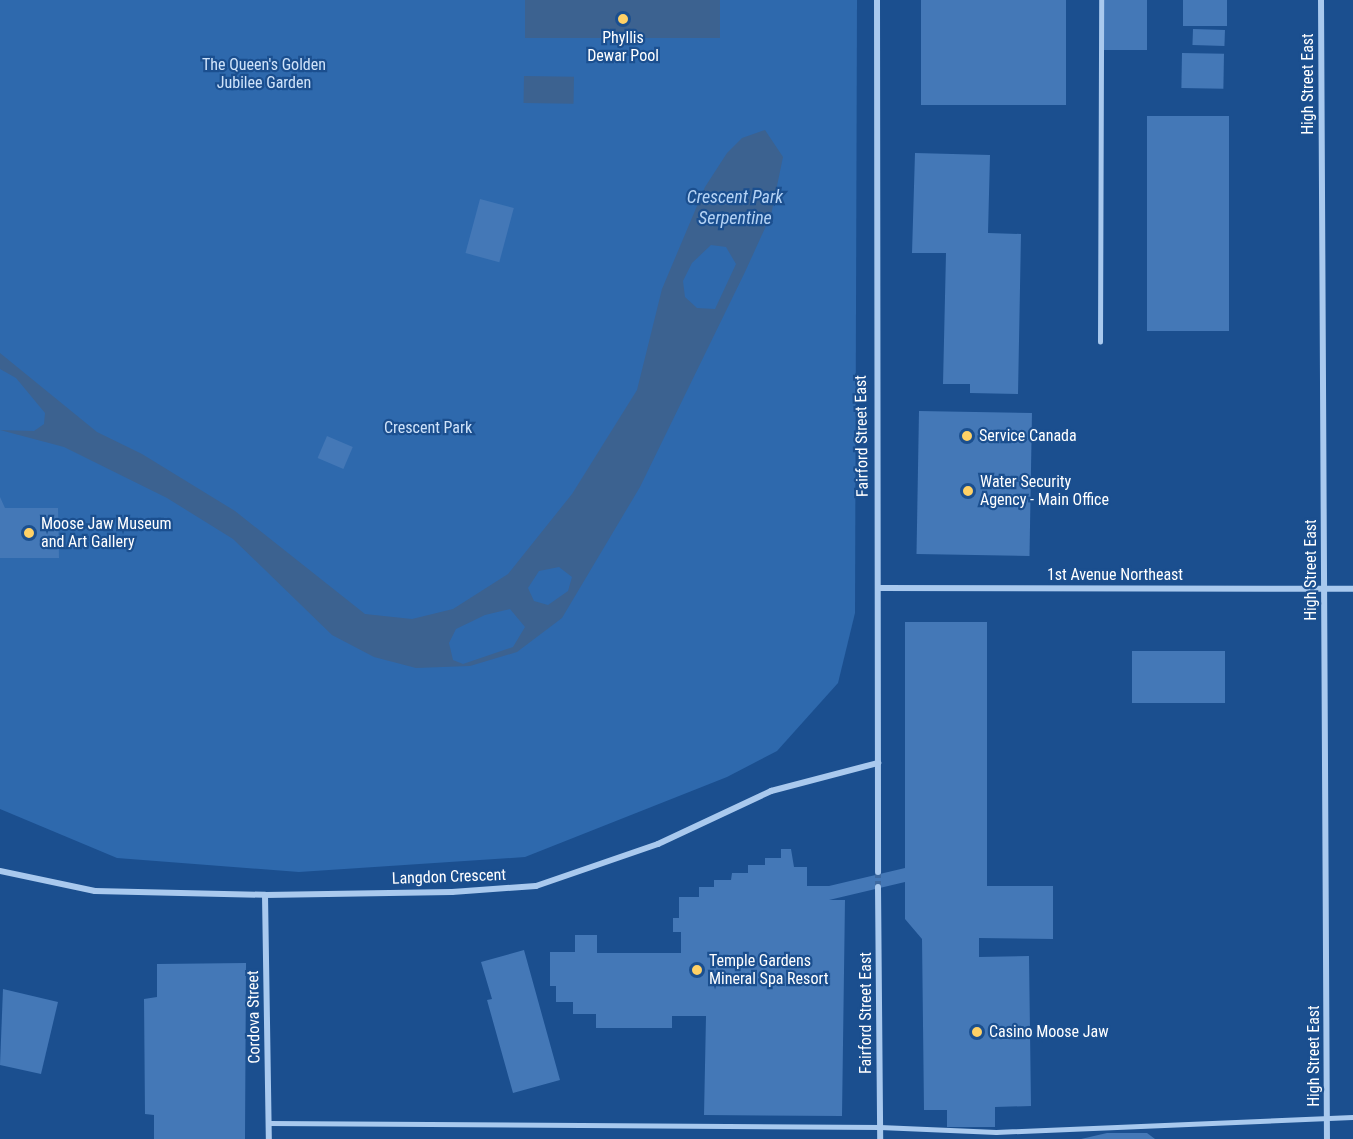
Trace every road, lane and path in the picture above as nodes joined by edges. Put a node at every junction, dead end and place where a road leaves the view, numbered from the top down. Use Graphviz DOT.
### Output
graph roads {
  1 [pos="877,0"];
  2 [pos="1101,0"];
  3 [pos="1321,0"];
  4 [pos="1100,342"];
  5 [pos="878,588"];
  6 [pos="1325,589"];
  7 [pos="1353,589"];
  8 [pos="878,763"];
  9 [pos="0,871"];
  10 [pos="878,872"];
  11 [pos="878,887"];
  12 [pos="265,895"];
  13 [pos="1328,1117"];
  14 [pos="1353,1117"];
  15 [pos="269,1123"];
  16 [pos="880,1127"];
  17 [pos="269,1139"];
  18 [pos="880,1139"];
  19 [pos="1327,1139"];
  1 -- 5 [label="street, Fairford Street East"];
  2 -- 4 [label="lane"];
  3 -- 6 [label="street, High Street East"];
  5 -- 6 [label="street, 1st Avenue Northeast"];
  5 -- 8 [label="street, Fairford Street East"];
  6 -- 7 [label="street, 1st Avenue Northeast"];
  6 -- 13 [label="street, High Street East"];
  8 -- 10 [label="street, Fairford Street East"];
  8 -- 12 [label="street, Langdon Crescent"];
  9 -- 12 [label="street, Langdon Crescent"];
  11 -- 16 [label="street, Fairford Street East"];
  12 -- 15 [label="street, Cordova Street"];
  13 -- 14 [label="lane"];
  13 -- 16 [label="lane"];
  13 -- 19 [label="street, High Street East"];
  15 -- 16 [label="lane"];
  15 -- 17 [label="street, Cordova Street"];
  16 -- 18 [label="street, Fairford Street East"];
}
